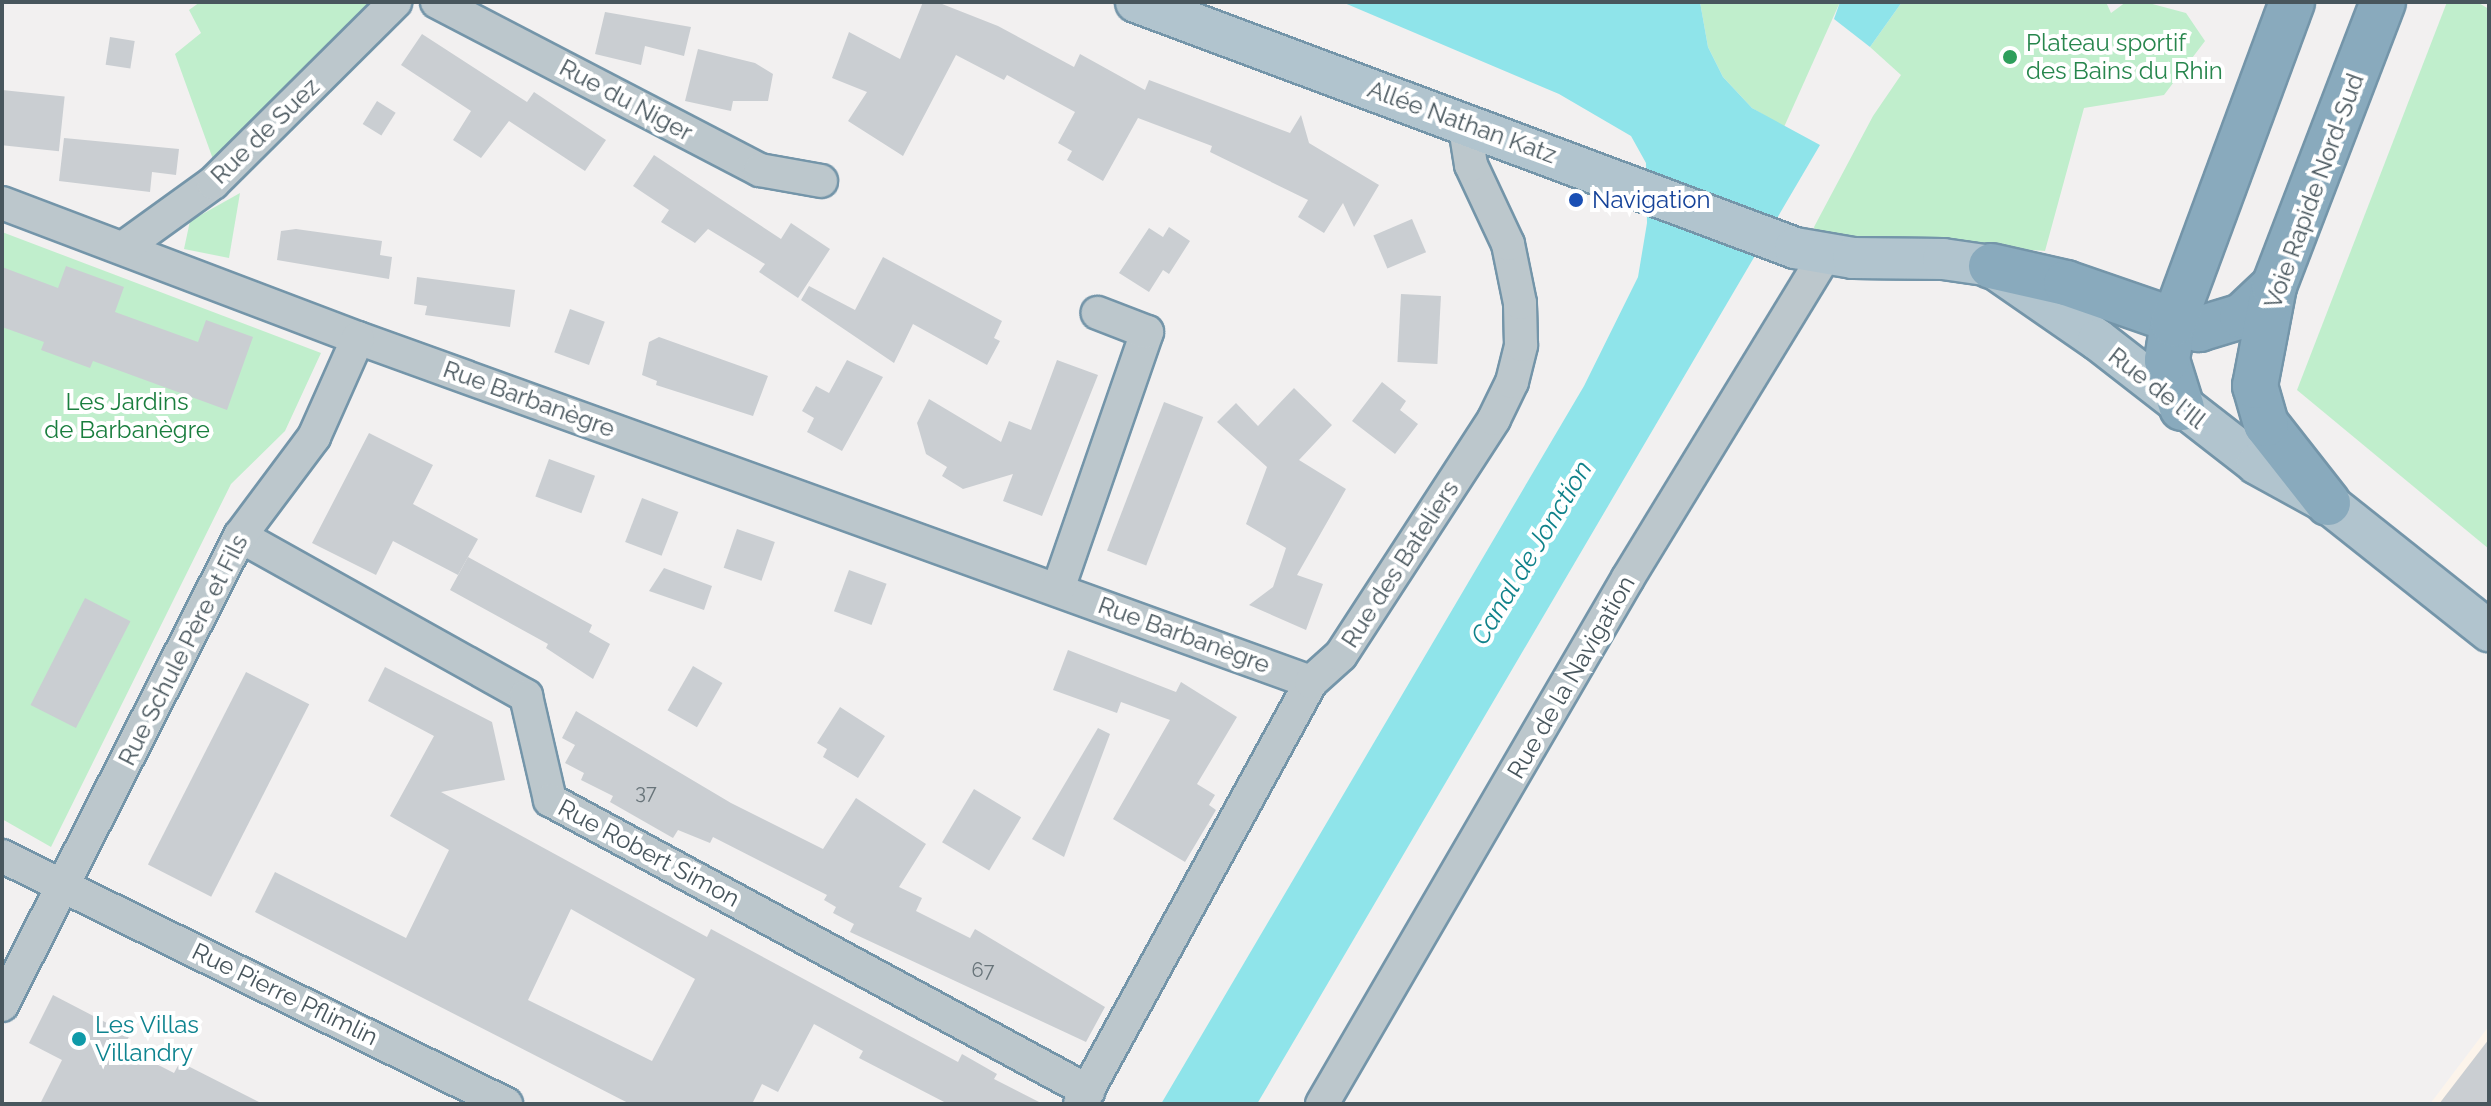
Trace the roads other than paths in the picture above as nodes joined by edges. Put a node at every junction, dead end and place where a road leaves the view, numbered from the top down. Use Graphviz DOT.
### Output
graph roads {
  1 [pos="395,2"];
  2 [pos="437,2"];
  3 [pos="1136,2"];
  4 [pos="2292,2"];
  5 [pos="2383,2"];
  6 [pos="1464,122"];
  7 [pos="821,181"];
  8 [pos="2,203"];
  9 [pos="123,248"];
  10 [pos="1825,255"];
  11 [pos="1991,266"];
  12 [pos="2274,286"];
  13 [pos="1098,313"];
  14 [pos="2173,324"];
  15 [pos="358,338"];
  16 [pos="2182,408"];
  17 [pos="2328,503"];
  18 [pos="240,536"];
  19 [pos="1058,589"];
  20 [pos="2489,631"];
  21 [pos="1311,682"];
  22 [pos="2,856"];
  23 [pos="64,885"];
  24 [pos="2,1005"];
  25 [pos="1084,1097"];
  26 [pos="504,1104"];
  27 [pos="1322,1104"];
  1 -- 9 [label="street, Rue de Suez"];
  2 -- 7 [label="street, Rue du Niger"];
  3 -- 6 [label="main road, Allée Nathan Katz"];
  4 -- 14 [label="highway"];
  5 -- 12 [label="highway, Voie Rapide Nord-Sud"];
  6 -- 10 [label="main road, Allée Nathan Katz"];
  6 -- 21 [label="street, Rue des Bateliers"];
  8 -- 9 [label="street, Rue Barbanègre"];
  9 -- 15 [label="street, Rue Barbanègre"];
  10 -- 11 [label="main road"];
  10 -- 27 [label="street, Rue de la Navigation"];
  11 -- 14 [label="highway"];
  11 -- 16 [label="main road, Rue de l'Ill"];
  12 -- 14 [label="highway"];
  12 -- 17 [label="highway, Voie Rapide Nord-Sud"];
  13 -- 19 [label="street"];
  14 -- 16 [label="highway"];
  15 -- 18 [label="street, Rue Schule Père et Fils"];
  15 -- 19 [label="street, Rue Barbanègre"];
  16 -- 17 [label="main road, Rue de l'Ill"];
  17 -- 20 [label="main road, Rue de l'Ill"];
  18 -- 23 [label="street, Rue Schule Père et Fils"];
  18 -- 25 [label="street, Rue Robert Simon"];
  19 -- 21 [label="street, Rue Barbanègre"];
  21 -- 25 [label="street, Rue des Bateliers"];
  22 -- 23 [label="street, Rue Pierre Pflimlin"];
  23 -- 24 [label="street, Rue Schule Père et Fils"];
  23 -- 26 [label="street, Rue Pierre Pflimlin"];
}
